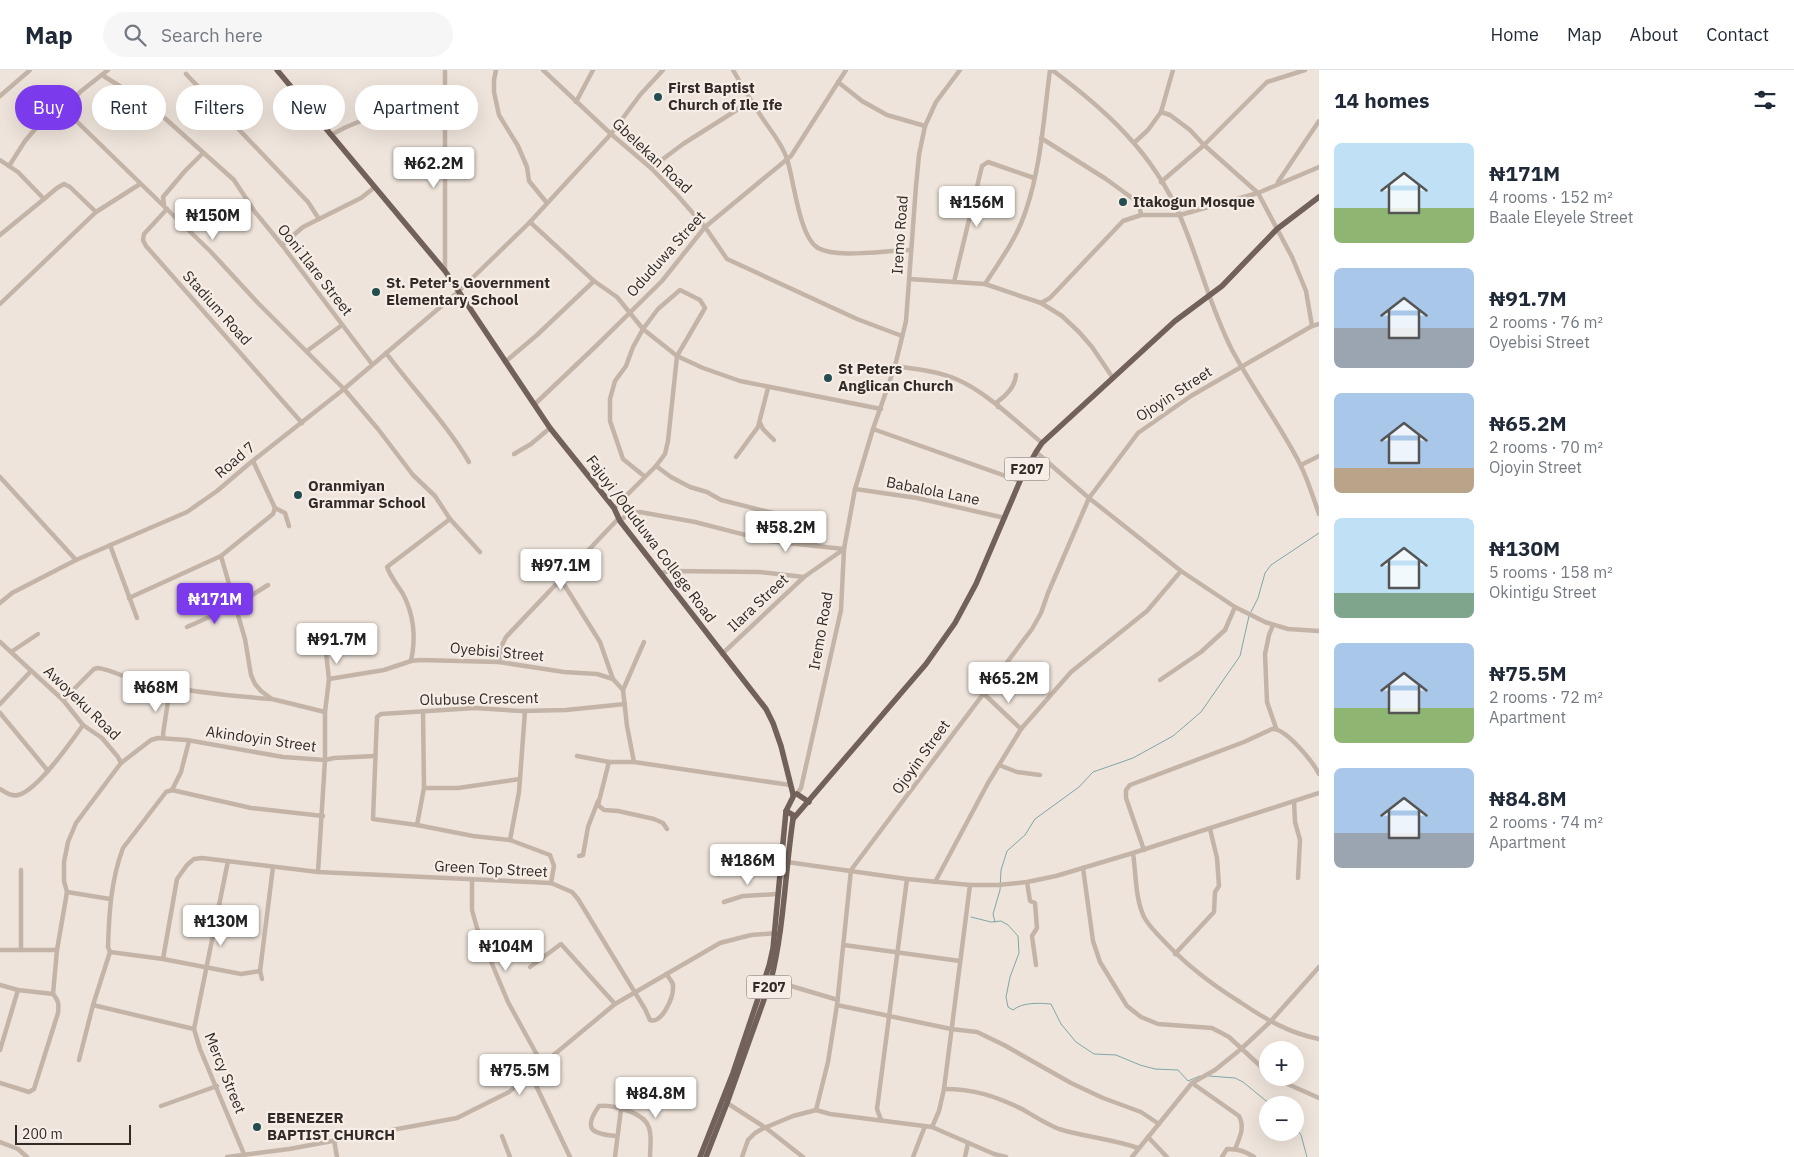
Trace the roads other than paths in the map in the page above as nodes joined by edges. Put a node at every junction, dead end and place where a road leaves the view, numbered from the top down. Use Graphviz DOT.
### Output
graph roads {
  1 [pos="30,70"];
  2 [pos="108,70"];
  3 [pos="277,70"];
  4 [pos="445,70"];
  5 [pos="496,70"];
  6 [pos="543,70"];
  7 [pos="593,70"];
  8 [pos="663,70"];
  9 [pos="733,70"];
  10 [pos="846,70"];
  11 [pos="960,70"];
  12 [pos="1051,70"];
  13 [pos="1173,70"];
  14 [pos="1305,70"];
  15 [pos="186,74"];
  16 [pos="102,75"];
  17 [pos="838,82"];
  18 [pos="445,85"];
  19 [pos="82,90"];
  20 [pos="0,96"];
  21 [pos="751,101"];
  22 [pos="576,102"];
  23 [pos="1161,112"];
  24 [pos="1319,121"];
  25 [pos="355,122"];
  26 [pos="82,126"];
  27 [pos="925,126"];
  28 [pos="34,130"];
  29 [pos="444,130"];
  30 [pos="611,134"];
  31 [pos="331,135"];
  32 [pos="1041,138"];
  33 [pos="1135,142"];
  34 [pos="1204,145"];
  35 [pos="203,153"];
  36 [pos="787,159"];
  37 [pos="0,160"];
  38 [pos="9,166"];
  39 [pos="1319,167"];
  40 [pos="651,168"];
  41 [pos="1034,178"];
  42 [pos="1161,182"];
  43 [pos="1278,183"];
  44 [pos="140,184"];
  45 [pos="375,186"];
  46 [pos="1258,192"];
  47 [pos="1319,197"];
  48 [pos="44,199"];
  49 [pos="548,203"];
  50 [pos="165,207"];
  51 [pos="96,212"];
  52 [pos="1141,215"];
  53 [pos="1180,215"];
  54 [pos="319,219"];
  55 [pos="530,222"];
  56 [pos="705,227"];
  57 [pos="1278,229"];
  58 [pos="0,235"];
  59 [pos="282,245"];
  60 [pos="910,250"];
  61 [pos="445,270"];
  62 [pos="909,279"];
  63 [pos="594,281"];
  64 [pos="954,282"];
  65 [pos="985,284"];
  66 [pos="458,292"];
  67 [pos="1209,297"];
  68 [pos="1041,303"];
  69 [pos="0,304"];
  70 [pos="629,312"];
  71 [pos="1319,324"];
  72 [pos="342,325"];
  73 [pos="1312,326"];
  74 [pos="643,329"];
  75 [pos="902,336"];
  76 [pos="307,351"];
  77 [pos="386,352"];
  78 [pos="677,356"];
  79 [pos="505,362"];
  80 [pos="372,364"];
  81 [pos="896,366"];
  82 [pos="1242,366"];
  83 [pos="1016,375"];
  84 [pos="1114,378"];
  85 [pos="768,388"];
  86 [pos="344,389"];
  87 [pos="535,404"];
  88 [pos="998,407"];
  89 [pos="881,409"];
  90 [pos="302,423"];
  91 [pos="760,423"];
  92 [pos="550,428"];
  93 [pos="873,429"];
  94 [pos="774,440"];
  95 [pos="1042,443"];
  96 [pos="1036,452"];
  97 [pos="514,454"];
  98 [pos="1319,456"];
  99 [pos="736,457"];
  100 [pos="253,461"];
  101 [pos="469,462"];
  102 [pos="1301,465"];
  103 [pos="656,466"];
  104 [pos="644,476"];
  105 [pos="0,477"];
  106 [pos="1020,481"];
  107 [pos="855,489"];
  108 [pos="1090,498"];
  109 [pos="275,508"];
  110 [pos="614,508"];
  111 [pos="1319,514"];
  112 [pos="1005,518"];
  113 [pos="450,519"];
  114 [pos="619,520"];
  115 [pos="290,526"];
  116 [pos="110,545"];
  117 [pos="814,546"];
  118 [pos="844,549"];
  119 [pos="480,552"];
  120 [pos="221,556"];
  121 [pos="76,560"];
  122 [pos="1181,571"];
  123 [pos="660,573"];
  124 [pos="804,577"];
  125 [pos="558,580"];
  126 [pos="268,585"];
  127 [pos="129,598"];
  128 [pos="0,603"];
  129 [pos="236,605"];
  130 [pos="1235,607"];
  131 [pos="137,618"];
  132 [pos="1273,625"];
  133 [pos="187,627"];
  134 [pos="1319,631"];
  135 [pos="38,634"];
  136 [pos="0,642"];
  137 [pos="644,642"];
  138 [pos="11,652"];
  139 [pos="326,653"];
  140 [pos="722,654"];
  141 [pos="411,661"];
  142 [pos="499,662"];
  143 [pos="31,671"];
  144 [pos="329,679"];
  145 [pos="613,680"];
  146 [pos="1160,680"];
  147 [pos="170,688"];
  148 [pos="623,690"];
  149 [pos="983,693"];
  150 [pos="272,698"];
  151 [pos="63,700"];
  152 [pos="0,704"];
  153 [pos="624,704"];
  154 [pos="423,711"];
  155 [pos="525,711"];
  156 [pos="325,712"];
  157 [pos="0,713"];
  158 [pos="83,725"];
  159 [pos="1276,728"];
  160 [pos="1021,729"];
  161 [pos="164,738"];
  162 [pos="189,741"];
  163 [pos="375,756"];
  164 [pos="576,756"];
  165 [pos="325,760"];
  166 [pos="609,762"];
  167 [pos="634,762"];
  168 [pos="121,763"];
  169 [pos="999,765"];
  170 [pos="48,771"];
  171 [pos="1319,774"];
  172 [pos="1040,775"];
  173 [pos="520,778"];
  174 [pos="790,785"];
  175 [pos="0,788"];
  176 [pos="424,788"];
  177 [pos="172,790"];
  178 [pos="600,793"];
  179 [pos="1319,793"];
  180 [pos="795,796"];
  181 [pos="1294,801"];
  182 [pos="810,802"];
  183 [pos="610,810"];
  184 [pos="786,811"];
  185 [pos="592,814"];
  186 [pos="323,816"];
  187 [pos="793,819"];
  188 [pos="417,825"];
  189 [pos="667,829"];
  190 [pos="1210,829"];
  191 [pos="510,840"];
  192 [pos="1144,850"];
  193 [pos="1133,853"];
  194 [pos="579,856"];
  195 [pos="228,861"];
  196 [pos="787,862"];
  197 [pos="273,867"];
  198 [pos="1084,868"];
  199 [pos="21,870"];
  200 [pos="851,870"];
  201 [pos="318,872"];
  202 [pos="1298,878"];
  203 [pos="472,879"];
  204 [pos="907,879"];
  205 [pos="935,882"];
  206 [pos="1027,882"];
  207 [pos="551,883"];
  208 [pos="970,885"];
  209 [pos="67,892"];
  210 [pos="777,894"];
  211 [pos="110,899"];
  212 [pos="724,902"];
  213 [pos="777,933"];
  214 [pos="844,945"];
  215 [pos="0,950"];
  216 [pos="21,950"];
  217 [pos="58,950"];
  218 [pos="110,952"];
  219 [pos="898,952"];
  220 [pos="1175,954"];
  221 [pos="162,959"];
  222 [pos="960,961"];
  223 [pos="1036,965"];
  224 [pos="207,966"];
  225 [pos="530,967"];
  226 [pos="1319,967"];
  227 [pos="260,971"];
  228 [pos="666,974"];
  229 [pos="262,979"];
  230 [pos="771,980"];
  231 [pos="0,985"];
  232 [pos="18,990"];
  233 [pos="635,993"];
  234 [pos="53,994"];
  235 [pos="837,1002"];
  236 [pos="615,1004"];
  237 [pos="93,1005"];
  238 [pos="890,1015"];
  239 [pos="1270,1022"];
  240 [pos="194,1029"];
  241 [pos="951,1029"];
  242 [pos="2,1033"];
  243 [pos="1319,1039"];
  244 [pos="1242,1049"];
  245 [pos="0,1050"];
  246 [pos="79,1060"];
  247 [pos="542,1064"];
  248 [pos="1259,1064"];
  249 [pos="531,1075"];
  250 [pos="0,1082"];
  251 [pos="1192,1083"];
  252 [pos="216,1086"];
  253 [pos="1292,1086"];
  254 [pos="944,1089"];
  255 [pos="1319,1098"];
  256 [pos="727,1103"];
  257 [pos="161,1106"];
  258 [pos="621,1109"];
  259 [pos="816,1110"];
  260 [pos="881,1120"];
  261 [pos="1159,1124"];
  262 [pos="925,1126"];
  263 [pos="932,1127"];
  264 [pos="766,1128"];
  265 [pos="502,1136"];
  266 [pos="616,1136"];
  267 [pos="1148,1137"];
  268 [pos="334,1140"];
  269 [pos="0,1142"];
  270 [pos="968,1143"];
  271 [pos="1138,1148"];
  272 [pos="290,1149"];
  273 [pos="1235,1149"];
  274 [pos="244,1154"];
  275 [pos="27,1157"];
  276 [pos="228,1157"];
  277 [pos="291,1157"];
  278 [pos="337,1157"];
  279 [pos="510,1157"];
  280 [pos="570,1157"];
  281 [pos="615,1157"];
  282 [pos="650,1157"];
  283 [pos="700,1157"];
  284 [pos="706,1157"];
  285 [pos="742,1157"];
  286 [pos="804,1157"];
  287 [pos="913,1157"];
  288 [pos="964,1157"];
  289 [pos="1006,1157"];
  290 [pos="1132,1157"];
  291 [pos="1167,1157"];
  292 [pos="1222,1157"];
  293 [pos="1254,1157"];
  1 -- 20 [label="street"];
  2 -- 16 [label="street"];
  3 -- 31 [label="main road, Fajuyi /Oduduwa College Road"];
  4 -- 18 [label="street"];
  5 -- 49 [label="street"];
  6 -- 22 [label="street, Gbelekan Road"];
  7 -- 22 [label="street"];
  8 -- 30 [label="street, Road 7"];
  9 -- 21 [label="street"];
  10 -- 17 [label="street, Oduduwa Street"];
  11 -- 27 [label="street, Iremo Road"];
  12 -- 32 [label="street"];
  12 -- 33 [label="street"];
  13 -- 23 [label="street"];
  14 -- 34 [label="street"];
  15 -- 54 [label="street"];
  16 -- 19 [label="street"];
  16 -- 35 [label="street, Ooni Ilare Street"];
  17 -- 27 [label="street"];
  17 -- 36 [label="street, Oduduwa Street"];
  21 -- 36 [label="street"];
  21 -- 40 [label="street"];
  22 -- 30 [label="street, Gbelekan Road"];
  23 -- 33 [label="street"];
  23 -- 34 [label="street"];
  24 -- 43 [label="street"];
  25 -- 31 [label="street"];
  26 -- 44 [label="street"];
  27 -- 60 [label="street, Iremo Road"];
  28 -- 38 [label="street"];
  29 -- 61 [label="street"];
  30 -- 40 [label="street, Gbelekan Road"];
  30 -- 49 [label="street, Road 7"];
  31 -- 45 [label="main road, Fajuyi /Oduduwa College Road"];
  32 -- 41 [label="street"];
  32 -- 52 [label="street"];
  33 -- 42 [label="street"];
  34 -- 42 [label="street"];
  34 -- 46 [label="street"];
  35 -- 50 [label="street"];
  35 -- 59 [label="street, Ooni Ilare Street"];
  36 -- 56 [label="street, Oduduwa Street"];
  36 -- 60 [label="street"];
  37 -- 38 [label="street"];
  38 -- 48 [label="street"];
  39 -- 43 [label="street"];
  40 -- 56 [label="street, Gbelekan Road"];
  41 -- 64 [label="street"];
  41 -- 65 [label="street"];
  42 -- 53 [label="street"];
  43 -- 46 [label="street"];
  44 -- 50 [label="street"];
  44 -- 51 [label="street"];
  45 -- 54 [label="street"];
  45 -- 61 [label="main road, Fajuyi /Oduduwa College Road"];
  46 -- 53 [label="street"];
  46 -- 57 [label="street"];
  47 -- 57 [label="main road, F207"];
  48 -- 51 [label="street"];
  48 -- 58 [label="street"];
  49 -- 55 [label="street, Road 7"];
  50 -- 76 [label="street"];
  50 -- 90 [label="street, Stadium Road"];
  51 -- 69 [label="street"];
  52 -- 53 [label="street"];
  52 -- 68 [label="street"];
  53 -- 67 [label="street"];
  54 -- 59 [label="street"];
  55 -- 63 [label="street"];
  55 -- 66 [label="street, Road 7"];
  56 -- 70 [label="street, Oduduwa Street"];
  56 -- 75 [label="street, Gbelekan Road"];
  57 -- 67 [label="main road, F207"];
  57 -- 73 [label="street"];
  59 -- 72 [label="street, Ooni Ilare Street"];
  60 -- 62 [label="street, Iremo Road"];
  61 -- 66 [label="main road, Fajuyi /Oduduwa College Road"];
  62 -- 64 [label="street"];
  62 -- 75 [label="street, Iremo Road"];
  63 -- 70 [label="street"];
  63 -- 79 [label="street"];
  64 -- 65 [label="street"];
  65 -- 68 [label="street"];
  66 -- 77 [label="street, Road 7"];
  66 -- 79 [label="main road, Fajuyi /Oduduwa College Road"];
  67 -- 82 [label="street"];
  67 -- 84 [label="main road, F207"];
  68 -- 84 [label="street"];
  70 -- 74 [label="street"];
  70 -- 87 [label="street, Oduduwa Street"];
  71 -- 73 [label="street, Ojoyin Street"];
  72 -- 76 [label="street"];
  72 -- 80 [label="street, Ooni Ilare Street"];
  73 -- 82 [label="street, Ojoyin Street"];
  74 -- 78 [label="street"];
  74 -- 78 [label="street"];
  74 -- 104 [label="street"];
  75 -- 81 [label="street, Iremo Road"];
  76 -- 86 [label="street"];
  77 -- 80 [label="street, Road 7"];
  77 -- 101 [label="street"];
  78 -- 85 [label="street"];
  78 -- 103 [label="street"];
  79 -- 87 [label="main road, Fajuyi /Oduduwa College Road"];
  80 -- 86 [label="street, Road 7"];
  81 -- 88 [label="street"];
  81 -- 89 [label="street, Iremo Road"];
  82 -- 102 [label="street"];
  82 -- 108 [label="street, Ojoyin Street"];
  83 -- 88 [label="street"];
  84 -- 95 [label="main road, F207"];
  85 -- 89 [label="street"];
  85 -- 91 [label="street"];
  86 -- 90 [label="street, Road 7"];
  86 -- 113 [label="street"];
  87 -- 92 [label="main road, Fajuyi /Oduduwa College Road"];
  88 -- 95 [label="street"];
  89 -- 93 [label="street, Iremo Road"];
  90 -- 100 [label="street, Road 7"];
  91 -- 94 [label="street"];
  91 -- 99 [label="street"];
  92 -- 97 [label="street"];
  92 -- 110 [label="main road, Fajuyi /Oduduwa College Road"];
  93 -- 106 [label="street"];
  93 -- 107 [label="street, Iremo Road"];
  95 -- 96 [label="main road, F207"];
  96 -- 106 [label="main road, F207"];
  96 -- 108 [label="street"];
  98 -- 102 [label="street"];
  100 -- 109 [label="street"];
  100 -- 116 [label="street, Road 7"];
  102 -- 111 [label="street"];
  103 -- 104 [label="street"];
  103 -- 117 [label="street"];
  104 -- 110 [label="street"];
  105 -- 121 [label="street"];
  106 -- 112 [label="main road, F207"];
  107 -- 112 [label="street, Babalola Lane"];
  107 -- 118 [label="street, Iremo Road"];
  108 -- 122 [label="street"];
  108 -- 149 [label="street, Ojoyin Street"];
  109 -- 115 [label="street"];
  109 -- 120 [label="street"];
  110 -- 114 [label="main road, Fajuyi /Oduduwa College Road"];
  112 -- 182 [label="main road, F207"];
  113 -- 119 [label="street"];
  113 -- 141 [label="street"];
  114 -- 117 [label="street"];
  114 -- 123 [label="main road, Fajuyi /Oduduwa College Road"];
  114 -- 125 [label="street"];
  116 -- 121 [label="street, Road 7"];
  116 -- 127 [label="street"];
  117 -- 118 [label="street"];
  118 -- 124 [label="street, Ilara Street"];
  118 -- 180 [label="street, Iremo Road"];
  120 -- 127 [label="street"];
  120 -- 129 [label="street"];
  121 -- 128 [label="street, Road 7"];
  122 -- 130 [label="street"];
  122 -- 160 [label="street"];
  123 -- 124 [label="street"];
  123 -- 140 [label="main road, Fajuyi /Oduduwa College Road"];
  124 -- 140 [label="street, Ilara Street"];
  125 -- 142 [label="street"];
  125 -- 145 [label="street"];
  126 -- 129 [label="street"];
  127 -- 131 [label="street"];
  129 -- 133 [label="street"];
  129 -- 150 [label="street"];
  130 -- 132 [label="street"];
  130 -- 146 [label="street"];
  132 -- 134 [label="street"];
  132 -- 159 [label="street"];
  135 -- 138 [label="street"];
  136 -- 138 [label="street, Awoyeku Road"];
  137 -- 148 [label="street"];
  138 -- 143 [label="street, Awoyeku Road"];
  139 -- 144 [label="street"];
  140 -- 174 [label="main road, Fajuyi /Oduduwa College Road"];
  141 -- 142 [label="street, Oyebisi Street"];
  141 -- 144 [label="street, Oyebisi Street"];
  142 -- 145 [label="street, Oyebisi Street"];
  143 -- 151 [label="street, Awoyeku Road"];
  143 -- 152 [label="street"];
  144 -- 156 [label="street"];
  145 -- 148 [label="street, Oyebisi Street"];
  147 -- 150 [label="street"];
  147 -- 151 [label="street"];
  147 -- 161 [label="street"];
  148 -- 153 [label="street"];
  149 -- 160 [label="street"];
  149 -- 200 [label="street, Ojoyin Street"];
  150 -- 156 [label="street"];
  151 -- 158 [label="street, Awoyeku Road"];
  153 -- 155 [label="street, Olubuse Crescent"];
  153 -- 167 [label="street"];
  154 -- 155 [label="street, Olubuse Crescent"];
  154 -- 163 [label="street, Olubuse Crescent"];
  154 -- 176 [label="street"];
  155 -- 173 [label="street"];
  156 -- 165 [label="street"];
  157 -- 170 [label="street"];
  158 -- 168 [label="street, Awoyeku Road"];
  158 -- 170 [label="street"];
  159 -- 171 [label="street"];
  159 -- 192 [label="street"];
  160 -- 169 [label="street"];
  161 -- 162 [label="street, Akindoyin Street"];
  161 -- 168 [label="street, Akindoyin Street"];
  162 -- 165 [label="street, Akindoyin Street"];
  162 -- 177 [label="street"];
  163 -- 165 [label="street, Akindoyin Street"];
  163 -- 188 [label="street, Olubuse Crescent"];
  164 -- 166 [label="street"];
  165 -- 186 [label="street"];
  166 -- 167 [label="street"];
  166 -- 178 [label="street"];
  167 -- 174 [label="street"];
  168 -- 209 [label="street, Akindoyin Street"];
  169 -- 172 [label="street"];
  169 -- 205 [label="street"];
  170 -- 175 [label="street"];
  173 -- 176 [label="street"];
  173 -- 191 [label="street"];
  174 -- 180 [label="main road, Fajuyi /Oduduwa College Road"];
  176 -- 188 [label="street"];
  177 -- 186 [label="street"];
  177 -- 211 [label="street"];
  178 -- 183 [label="street"];
  178 -- 185 [label="street"];
  179 -- 181 [label="street"];
  180 -- 182 [label="main road"];
  180 -- 184 [label="main road"];
  181 -- 190 [label="street"];
  181 -- 202 [label="street"];
  182 -- 187 [label="main road, F207"];
  183 -- 185 [label="street"];
  183 -- 189 [label="street"];
  184 -- 187 [label="main road"];
  184 -- 210 [label="main road, F207"];
  185 -- 194 [label="street"];
  186 -- 201 [label="street"];
  187 -- 196 [label="main road, F207"];
  188 -- 191 [label="street, Olubuse Crescent"];
  190 -- 192 [label="street"];
  190 -- 220 [label="street"];
  191 -- 207 [label="street, Olubuse Crescent"];
  192 -- 193 [label="street"];
  193 -- 198 [label="street"];
  193 -- 220 [label="street"];
  195 -- 197 [label="street, Green Top Street"];
  195 -- 221 [label="street, Green Top Street"];
  195 -- 224 [label="street"];
  196 -- 200 [label="street"];
  196 -- 213 [label="main road, F207"];
  197 -- 201 [label="street, Green Top Street"];
  197 -- 227 [label="street"];
  198 -- 206 [label="street"];
  198 -- 244 [label="street"];
  199 -- 216 [label="street"];
  200 -- 204 [label="street"];
  200 -- 214 [label="street"];
  201 -- 203 [label="street, Green Top Street"];
  203 -- 207 [label="street, Green Top Street"];
  203 -- 247 [label="street"];
  204 -- 205 [label="street"];
  204 -- 219 [label="street"];
  205 -- 208 [label="street"];
  206 -- 208 [label="street"];
  206 -- 223 [label="street"];
  207 -- 233 [label="street, Green Top Street"];
  208 -- 222 [label="street"];
  209 -- 211 [label="street"];
  209 -- 217 [label="street, Akindoyin Street"];
  210 -- 212 [label="street"];
  210 -- 213 [label="main road, F207"];
  211 -- 218 [label="street"];
  213 -- 228 [label="street"];
  213 -- 230 [label="main road, F207"];
  213 -- 283 [label="main road, F207"];
  214 -- 219 [label="street"];
  214 -- 235 [label="street"];
  215 -- 216 [label="street"];
  216 -- 217 [label="street"];
  217 -- 234 [label="street, Akindoyin Street"];
  218 -- 221 [label="street"];
  218 -- 237 [label="street"];
  219 -- 222 [label="street"];
  219 -- 238 [label="street"];
  220 -- 239 [label="street"];
  221 -- 224 [label="street"];
  222 -- 241 [label="street"];
  224 -- 227 [label="street"];
  224 -- 240 [label="street"];
  225 -- 236 [label="street"];
  226 -- 239 [label="street"];
  227 -- 229 [label="street"];
  228 -- 233 [label="street"];
  228 -- 233 [label="street, Green Top Street"];
  230 -- 235 [label="street"];
  230 -- 256 [label="main road, F207"];
  231 -- 232 [label="street"];
  232 -- 234 [label="street"];
  232 -- 242 [label="street"];
  233 -- 236 [label="street"];
  234 -- 250 [label="street, Akindoyin Street"];
  235 -- 238 [label="street"];
  235 -- 259 [label="street"];
  236 -- 247 [label="street"];
  237 -- 240 [label="street"];
  237 -- 246 [label="street"];
  238 -- 241 [label="street"];
  238 -- 260 [label="street"];
  239 -- 243 [label="street"];
  239 -- 244 [label="street"];
  240 -- 252 [label="street, Mercy Street"];
  241 -- 254 [label="street"];
  241 -- 261 [label="street"];
  242 -- 245 [label="street"];
  244 -- 248 [label="street"];
  244 -- 251 [label="street"];
  247 -- 249 [label="street"];
  249 -- 268 [label="street"];
  249 -- 280 [label="street"];
  251 -- 261 [label="street"];
  251 -- 273 [label="street"];
  252 -- 257 [label="street"];
  252 -- 274 [label="street, Mercy Street"];
  253 -- 255 [label="street"];
  254 -- 263 [label="street"];
  254 -- 271 [label="street"];
  256 -- 264 [label="street"];
  256 -- 284 [label="main road, F207"];
  258 -- 266 [label="street"];
  258 -- 266 [label="street"];
  258 -- 282 [label="street"];
  259 -- 260 [label="street"];
  259 -- 264 [label="street"];
  260 -- 262 [label="street"];
  261 -- 267 [label="street"];
  262 -- 263 [label="street"];
  262 -- 287 [label="street"];
  263 -- 270 [label="street"];
  264 -- 285 [label="street"];
  264 -- 286 [label="street"];
  265 -- 279 [label="street"];
  266 -- 281 [label="street"];
  267 -- 271 [label="street"];
  267 -- 291 [label="street"];
  268 -- 272 [label="street"];
  268 -- 278 [label="street"];
  269 -- 275 [label="street"];
  270 -- 288 [label="street"];
  270 -- 289 [label="street"];
  271 -- 290 [label="street"];
  272 -- 274 [label="street"];
  272 -- 277 [label="street"];
  273 -- 292 [label="street"];
  273 -- 293 [label="street"];
  274 -- 276 [label="street"];
}
